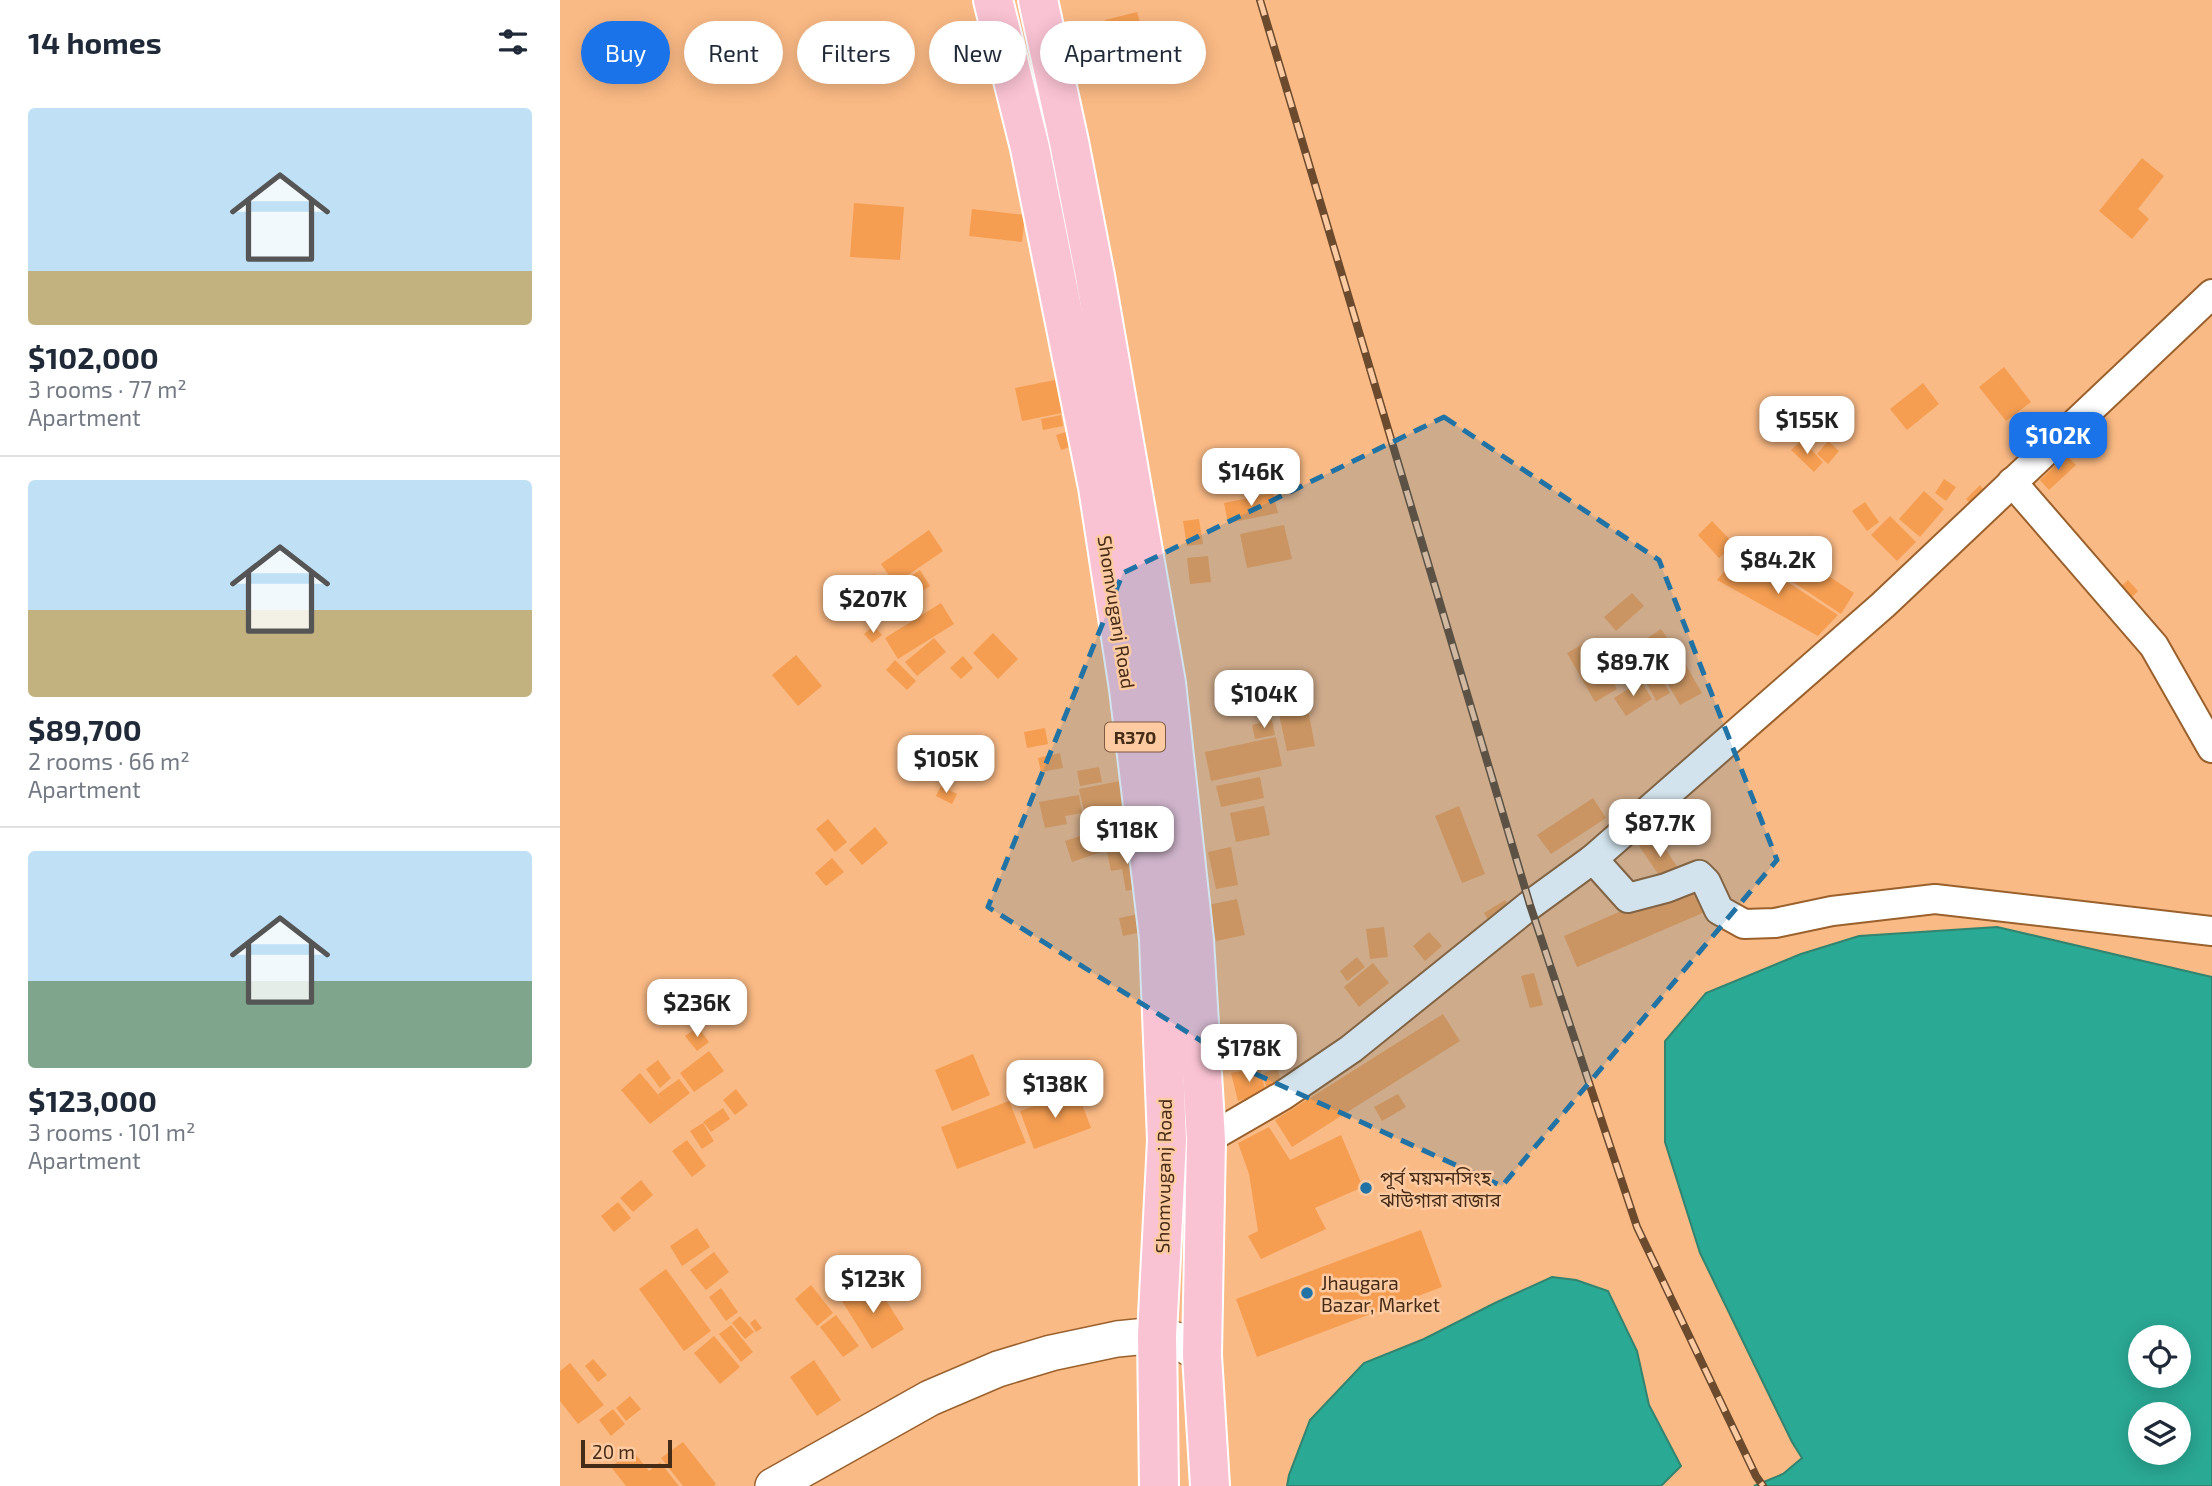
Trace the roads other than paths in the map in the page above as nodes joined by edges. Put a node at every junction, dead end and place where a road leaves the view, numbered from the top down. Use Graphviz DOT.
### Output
graph roads {
  1 [pos="993,0"];
  2 [pos="1038,0"];
  3 [pos="2212,295"];
  4 [pos="2012,482"];
  5 [pos="2212,748"];
  6 [pos="1593,859"];
  7 [pos="2212,931"];
  8 [pos="1206,1140"];
  9 [pos="1157,1335"];
  10 [pos="1202,1355"];
  11 [pos="773,1486"];
  12 [pos="1159,1486"];
  13 [pos="1210,1486"];
  1 -- 9 [label="main road, Shomvuganj Road / R370"];
  2 -- 8 [label="main road, Shomvuganj Road / R370"];
  3 -- 4 [label="street"];
  4 -- 5 [label="street"];
  4 -- 6 [label="street"];
  6 -- 7 [label="street"];
  6 -- 8 [label="street"];
  8 -- 10 [label="main road, Shomvuganj Road / R370"];
  9 -- 10 [label="street"];
  9 -- 11 [label="street"];
  9 -- 12 [label="main road, Shomvuganj Road / R370"];
  10 -- 13 [label="main road, Shomvuganj Road / R370"];
}
